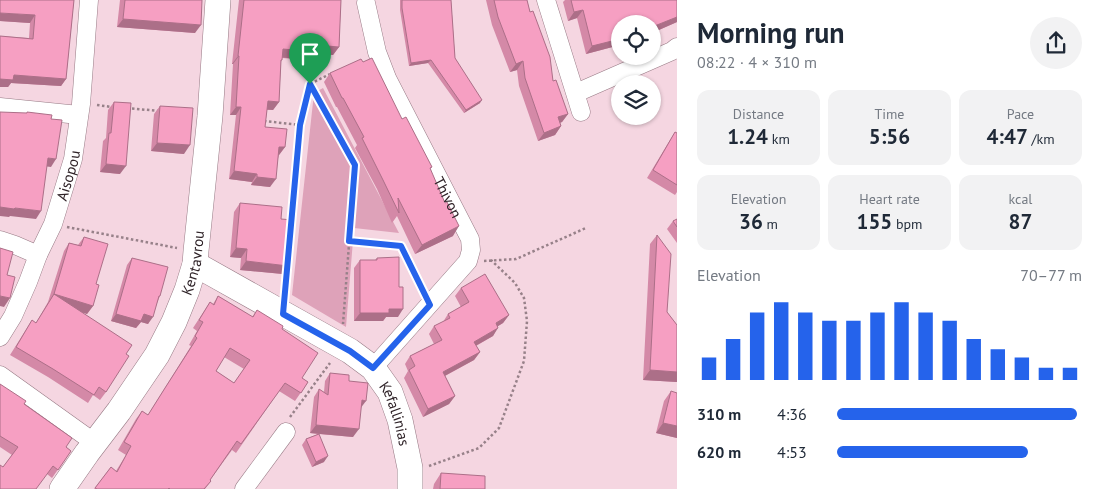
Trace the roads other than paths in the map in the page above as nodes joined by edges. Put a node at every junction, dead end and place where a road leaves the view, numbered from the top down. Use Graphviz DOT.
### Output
graph roads {
  1 [pos="89,0"];
  2 [pos="218,0"];
  3 [pos="546,0"];
  4 [pos="366,3"];
  5 [pos="677,47"];
  6 [pos="576,93"];
  7 [pos="0,107"];
  8 [pos="581,112"];
  9 [pos="79,115"];
  10 [pos="0,240"];
  11 [pos="38,255"];
  12 [pos="196,258"];
  13 [pos="0,338"];
  14 [pos="373,368"];
  15 [pos="0,375"];
  16 [pos="286,432"];
  17 [pos="95,443"];
  18 [pos="410,479"];
  19 [pos="62,489"];
  20 [pos="244,489"];
  1 -- 9 [label="street, Aisopou"];
  2 -- 12 [label="street, Kentavrou"];
  3 -- 6 [label="street"];
  4 -- 14 [label="street, Thivon"];
  5 -- 6 [label="street"];
  6 -- 8 [label="street"];
  7 -- 9 [label="street"];
  9 -- 11 [label="street, Aisopou"];
  10 -- 11 [label="street"];
  11 -- 13 [label="street, Aisopou"];
  12 -- 14 [label="street, Kefallinias"];
  12 -- 17 [label="street, Kentavrou"];
  14 -- 18 [label="street, Kefallinias"];
  15 -- 17 [label="street"];
  16 -- 20 [label="street"];
  17 -- 19 [label="street, Kentavrou"];
}
